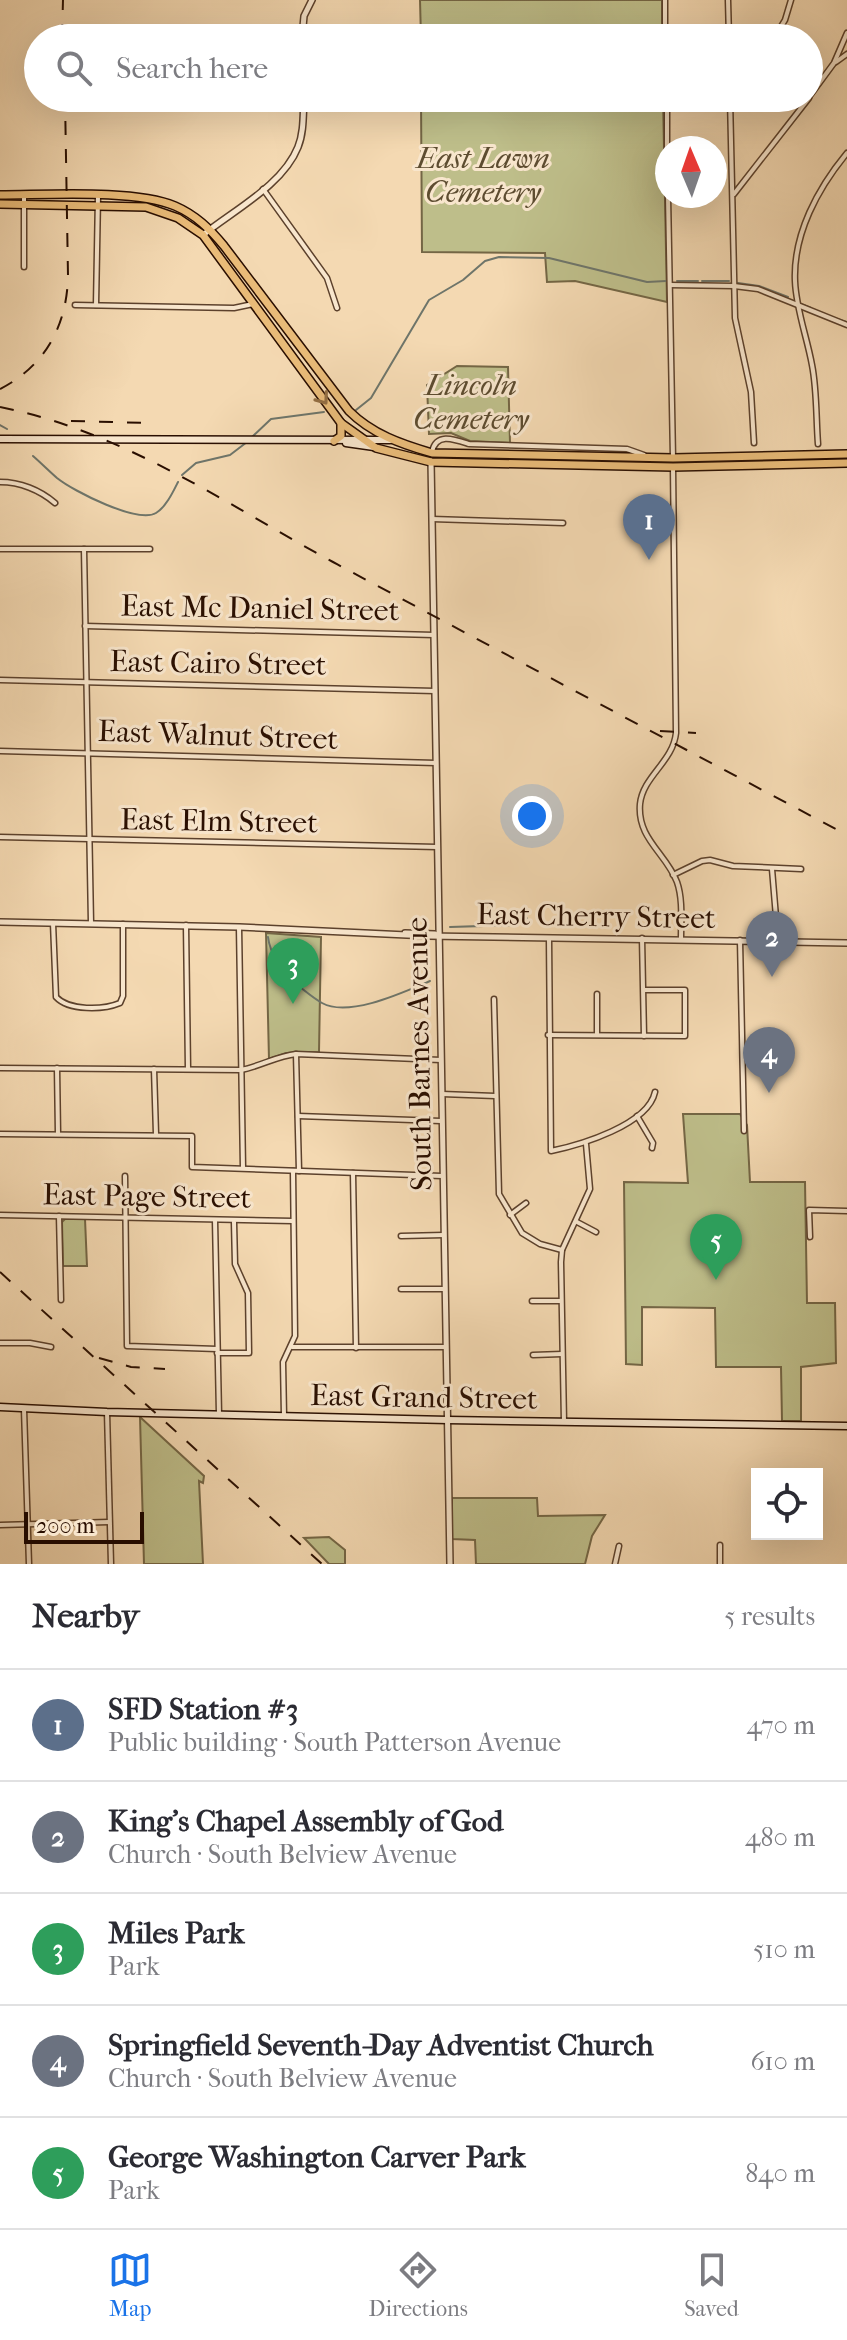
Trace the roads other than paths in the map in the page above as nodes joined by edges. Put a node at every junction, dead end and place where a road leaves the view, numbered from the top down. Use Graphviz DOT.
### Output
graph roads {
  1 [pos="312,0"];
  2 [pos="665,0"];
  3 [pos="728,0"];
  4 [pos="791,0"];
  5 [pos="303,24"];
  6 [pos="665,24"];
  7 [pos="729,24"];
  8 [pos="783,24"];
  9 [pos="847,33"];
  10 [pos="845,51"];
  11 [pos="823,78"];
  12 [pos="304,112"];
  13 [pos="667,112"];
  14 [pos="730,112"];
  15 [pos="798,112"];
  16 [pos="667,136"];
  17 [pos="847,153"];
  18 [pos="263,189"];
  19 [pos="0,193"];
  20 [pos="732,195"];
  21 [pos="24,200"];
  22 [pos="98,201"];
  23 [pos="0,204"];
  24 [pos="668,208"];
  25 [pos="206,232"];
  26 [pos="24,267"];
  27 [pos="670,285"];
  28 [pos="734,286"];
  29 [pos="256,303"];
  30 [pos="797,304"];
  31 [pos="75,305"];
  32 [pos="96,305"];
  33 [pos="337,308"];
  34 [pos="847,325"];
  35 [pos="341,423"];
  36 [pos="363,438"];
  37 [pos="0,439"];
  38 [pos="390,440"];
  39 [pos="334,441"];
  40 [pos="754,443"];
  41 [pos="818,444"];
  42 [pos="376,448"];
  43 [pos="432,453"];
  44 [pos="847,454"];
  45 [pos="651,457"];
  46 [pos="431,462"];
  47 [pos="673,462"];
  48 [pos="847,463"];
  49 [pos="0,482"];
  50 [pos="55,503"];
  51 [pos="432,519"];
  52 [pos="563,523"];
  53 [pos="0,549"];
  54 [pos="84,549"];
  55 [pos="150,549"];
  56 [pos="85,626"];
  57 [pos="434,635"];
  58 [pos="0,680"];
  59 [pos="87,682"];
  60 [pos="435,691"];
  61 [pos="0,751"];
  62 [pos="88,753"];
  63 [pos="436,763"];
  64 [pos="0,837"];
  65 [pos="90,840"];
  66 [pos="437,847"];
  67 [pos="772,869"];
  68 [pos="801,869"];
  69 [pos="673,875"];
  70 [pos="0,922"];
  71 [pos="53,923"];
  72 [pos="91,923"];
  73 [pos="123,924"];
  74 [pos="186,925"];
  75 [pos="239,927"];
  76 [pos="440,935"];
  77 [pos="549,936"];
  78 [pos="642,938"];
  79 [pos="681,939"];
  80 [pos="740,940"];
  81 [pos="778,941"];
  82 [pos="847,943"];
  83 [pos="644,990"];
  84 [pos="597,994"];
  85 [pos="494,999"];
  86 [pos="597,1034"];
  87 [pos="548,1035"];
  88 [pos="644,1036"];
  89 [pos="296,1054"];
  90 [pos="441,1060"];
  91 [pos="0,1068"];
  92 [pos="57,1068"];
  93 [pos="154,1069"];
  94 [pos="188,1069"];
  95 [pos="241,1070"];
  96 [pos="655,1092"];
  97 [pos="442,1094"];
  98 [pos="496,1096"];
  99 [pos="298,1116"];
  100 [pos="637,1116"];
  101 [pos="441,1121"];
  102 [pos="744,1131"];
  103 [pos="0,1134"];
  104 [pos="58,1134"];
  105 [pos="156,1135"];
  106 [pos="586,1144"];
  107 [pos="652,1148"];
  108 [pos="243,1169"];
  109 [pos="296,1171"];
  110 [pos="353,1173"];
  111 [pos="125,1176"];
  112 [pos="442,1176"];
  113 [pos="526,1203"];
  114 [pos="847,1211"];
  115 [pos="0,1215"];
  116 [pos="510,1215"];
  117 [pos="59,1216"];
  118 [pos="125,1218"];
  119 [pos="215,1220"];
  120 [pos="234,1221"];
  121 [pos="293,1221"];
  122 [pos="577,1222"];
  123 [pos="596,1232"];
  124 [pos="444,1235"];
  125 [pos="401,1236"];
  126 [pos="810,1237"];
  127 [pos="562,1250"];
  128 [pos="401,1289"];
  129 [pos="445,1289"];
  130 [pos="61,1300"];
  131 [pos="532,1301"];
  132 [pos="561,1301"];
  133 [pos="0,1343"];
  134 [pos="51,1347"];
  135 [pos="292,1347"];
  136 [pos="446,1347"];
  137 [pos="356,1348"];
  138 [pos="217,1351"];
  139 [pos="562,1354"];
  140 [pos="533,1355"];
  141 [pos="0,1407"];
  142 [pos="24,1409"];
  143 [pos="107,1412"];
  144 [pos="219,1415"];
  145 [pos="284,1416"];
  146 [pos="448,1420"];
  147 [pos="564,1422"];
  148 [pos="847,1426"];
  149 [pos="110,1522"];
  150 [pos="27,1524"];
  151 [pos="0,1525"];
  152 [pos="720,1545"];
  153 [pos="619,1546"];
  154 [pos="29,1564"];
  155 [pos="111,1564"];
  156 [pos="450,1564"];
  157 [pos="617,1564"];
  158 [pos="720,1564"];
  1 -- 5 [label="street"];
  2 -- 6 [label="street"];
  3 -- 7 [label="street"];
  4 -- 8 [label="street"];
  9 -- 10 [label="street"];
  10 -- 11 [label="street"];
  12 -- 18 [label="street"];
  13 -- 16 [label="street"];
  14 -- 20 [label="street"];
  15 -- 20 [label="street"];
  17 -- 30 [label="street"];
  18 -- 25 [label="street"];
  18 -- 33 [label="street"];
  19 -- 21 [label="main road"];
  20 -- 28 [label="street"];
  21 -- 22 [label="main road"];
  21 -- 23 [label="main road"];
  21 -- 26 [label="street"];
  22 -- 25 [label="main road"];
  22 -- 32 [label="street"];
  24 -- 27 [label="street"];
  25 -- 29 [label="main road"];
  25 -- 38 [label="main road"];
  27 -- 28 [label="street"];
  27 -- 47 [label="street"];
  28 -- 30 [label="street"];
  28 -- 40 [label="street"];
  29 -- 32 [label="street"];
  29 -- 35 [label="main road, one-way"];
  30 -- 34 [label="street"];
  30 -- 41 [label="street"];
  31 -- 32 [label="street"];
  35 -- 36 [label="main road"];
  35 -- 39 [label="main road"];
  36 -- 38 [label="main road"];
  36 -- 39 [label="main road"];
  36 -- 42 [label="main road"];
  37 -- 39 [label="main road"];
  38 -- 43 [label="main road"];
  39 -- 42 [label="main road"];
  42 -- 46 [label="main road"];
  43 -- 45 [label="main road"];
  43 -- 45 [label="street"];
  43 -- 46 [label="street, South Barnes Avenue"];
  44 -- 47 [label="main road"];
  45 -- 47 [label="main road"];
  46 -- 47 [label="main road"];
  46 -- 51 [label="street, South Barnes Avenue"];
  47 -- 48 [label="main road"];
  47 -- 69 [label="street"];
  49 -- 50 [label="street"];
  51 -- 52 [label="street"];
  51 -- 57 [label="street, South Barnes Avenue"];
  53 -- 54 [label="street"];
  54 -- 55 [label="street"];
  54 -- 56 [label="street"];
  56 -- 57 [label="street, East Mc Daniel Street"];
  56 -- 59 [label="street"];
  57 -- 60 [label="street, South Barnes Avenue"];
  58 -- 59 [label="street, East Cairo Street"];
  59 -- 60 [label="street, East Cairo Street"];
  59 -- 62 [label="street"];
  60 -- 63 [label="street, South Barnes Avenue"];
  61 -- 62 [label="street, East Walnut Street"];
  62 -- 63 [label="street, East Walnut Street"];
  62 -- 65 [label="street"];
  63 -- 66 [label="street, South Barnes Avenue"];
  64 -- 65 [label="street, East Elm Street"];
  65 -- 66 [label="street, East Elm Street"];
  65 -- 72 [label="street"];
  66 -- 76 [label="street, South Barnes Avenue"];
  67 -- 68 [label="street"];
  67 -- 69 [label="street"];
  67 -- 81 [label="street"];
  69 -- 79 [label="street"];
  70 -- 71 [label="street, East Cherry Street"];
  71 -- 72 [label="street, East Cherry Street"];
  71 -- 73 [label="street"];
  72 -- 73 [label="street, East Cherry Street"];
  73 -- 74 [label="street, East Cherry Street"];
  74 -- 75 [label="street, East Cherry Street"];
  74 -- 94 [label="street"];
  75 -- 76 [label="street, East Cherry Street"];
  75 -- 95 [label="street"];
  76 -- 77 [label="street, East Cherry Street"];
  76 -- 90 [label="street, South Barnes Avenue"];
  77 -- 78 [label="street, East Cherry Street"];
  77 -- 87 [label="street"];
  78 -- 79 [label="street, East Cherry Street"];
  78 -- 83 [label="street"];
  79 -- 80 [label="street, East Cherry Street"];
  80 -- 81 [label="street, East Cherry Street"];
  80 -- 102 [label="street"];
  81 -- 82 [label="street, East Cherry Street"];
  83 -- 88 [label="street"];
  83 -- 88 [label="street"];
  84 -- 86 [label="street"];
  85 -- 98 [label="street"];
  86 -- 87 [label="street"];
  86 -- 88 [label="street"];
  87 -- 106 [label="street"];
  89 -- 90 [label="street"];
  89 -- 95 [label="street"];
  89 -- 99 [label="street"];
  90 -- 97 [label="street, South Barnes Avenue"];
  91 -- 92 [label="street"];
  92 -- 93 [label="street"];
  92 -- 104 [label="street"];
  93 -- 94 [label="street"];
  93 -- 105 [label="street"];
  94 -- 95 [label="street"];
  95 -- 108 [label="street"];
  96 -- 100 [label="street"];
  97 -- 98 [label="street"];
  97 -- 101 [label="street, South Barnes Avenue"];
  98 -- 116 [label="street"];
  99 -- 101 [label="street"];
  99 -- 109 [label="street"];
  100 -- 106 [label="street"];
  100 -- 107 [label="street"];
  101 -- 112 [label="street, South Barnes Avenue"];
  103 -- 104 [label="street"];
  104 -- 105 [label="street"];
  105 -- 108 [label="street"];
  106 -- 122 [label="street"];
  108 -- 109 [label="street"];
  109 -- 110 [label="street"];
  109 -- 121 [label="street"];
  110 -- 112 [label="street"];
  110 -- 137 [label="street"];
  111 -- 118 [label="street"];
  112 -- 124 [label="street, South Barnes Avenue"];
  113 -- 116 [label="street"];
  114 -- 126 [label="street"];
  115 -- 117 [label="street, East Page Street"];
  116 -- 127 [label="street"];
  117 -- 118 [label="street, East Page Street"];
  117 -- 130 [label="street"];
  118 -- 119 [label="street, East Page Street"];
  118 -- 138 [label="street"];
  119 -- 120 [label="street, East Page Street"];
  119 -- 138 [label="street"];
  120 -- 121 [label="street, East Page Street"];
  120 -- 138 [label="street"];
  121 -- 135 [label="street"];
  122 -- 123 [label="street"];
  122 -- 127 [label="street"];
  124 -- 125 [label="street"];
  124 -- 129 [label="street, South Barnes Avenue"];
  127 -- 132 [label="street"];
  128 -- 129 [label="street"];
  129 -- 136 [label="street, South Barnes Avenue"];
  131 -- 132 [label="street"];
  132 -- 139 [label="street"];
  133 -- 134 [label="street"];
  135 -- 137 [label="street"];
  135 -- 145 [label="street"];
  136 -- 137 [label="street"];
  136 -- 146 [label="street, South Barnes Avenue"];
  138 -- 144 [label="street"];
  139 -- 140 [label="street"];
  139 -- 147 [label="street"];
  141 -- 142 [label="main road, East Grand Street"];
  142 -- 143 [label="main road, East Grand Street"];
  142 -- 150 [label="street"];
  143 -- 144 [label="main road, East Grand Street"];
  143 -- 149 [label="street"];
  144 -- 145 [label="main road, East Grand Street"];
  145 -- 146 [label="main road, East Grand Street"];
  146 -- 147 [label="main road, East Grand Street"];
  146 -- 156 [label="street, South Barnes Avenue"];
  147 -- 148 [label="main road, East Grand Street"];
  149 -- 150 [label="street"];
  149 -- 155 [label="street"];
  150 -- 151 [label="street"];
  150 -- 154 [label="street"];
  152 -- 158 [label="street"];
  153 -- 157 [label="street"];
}
